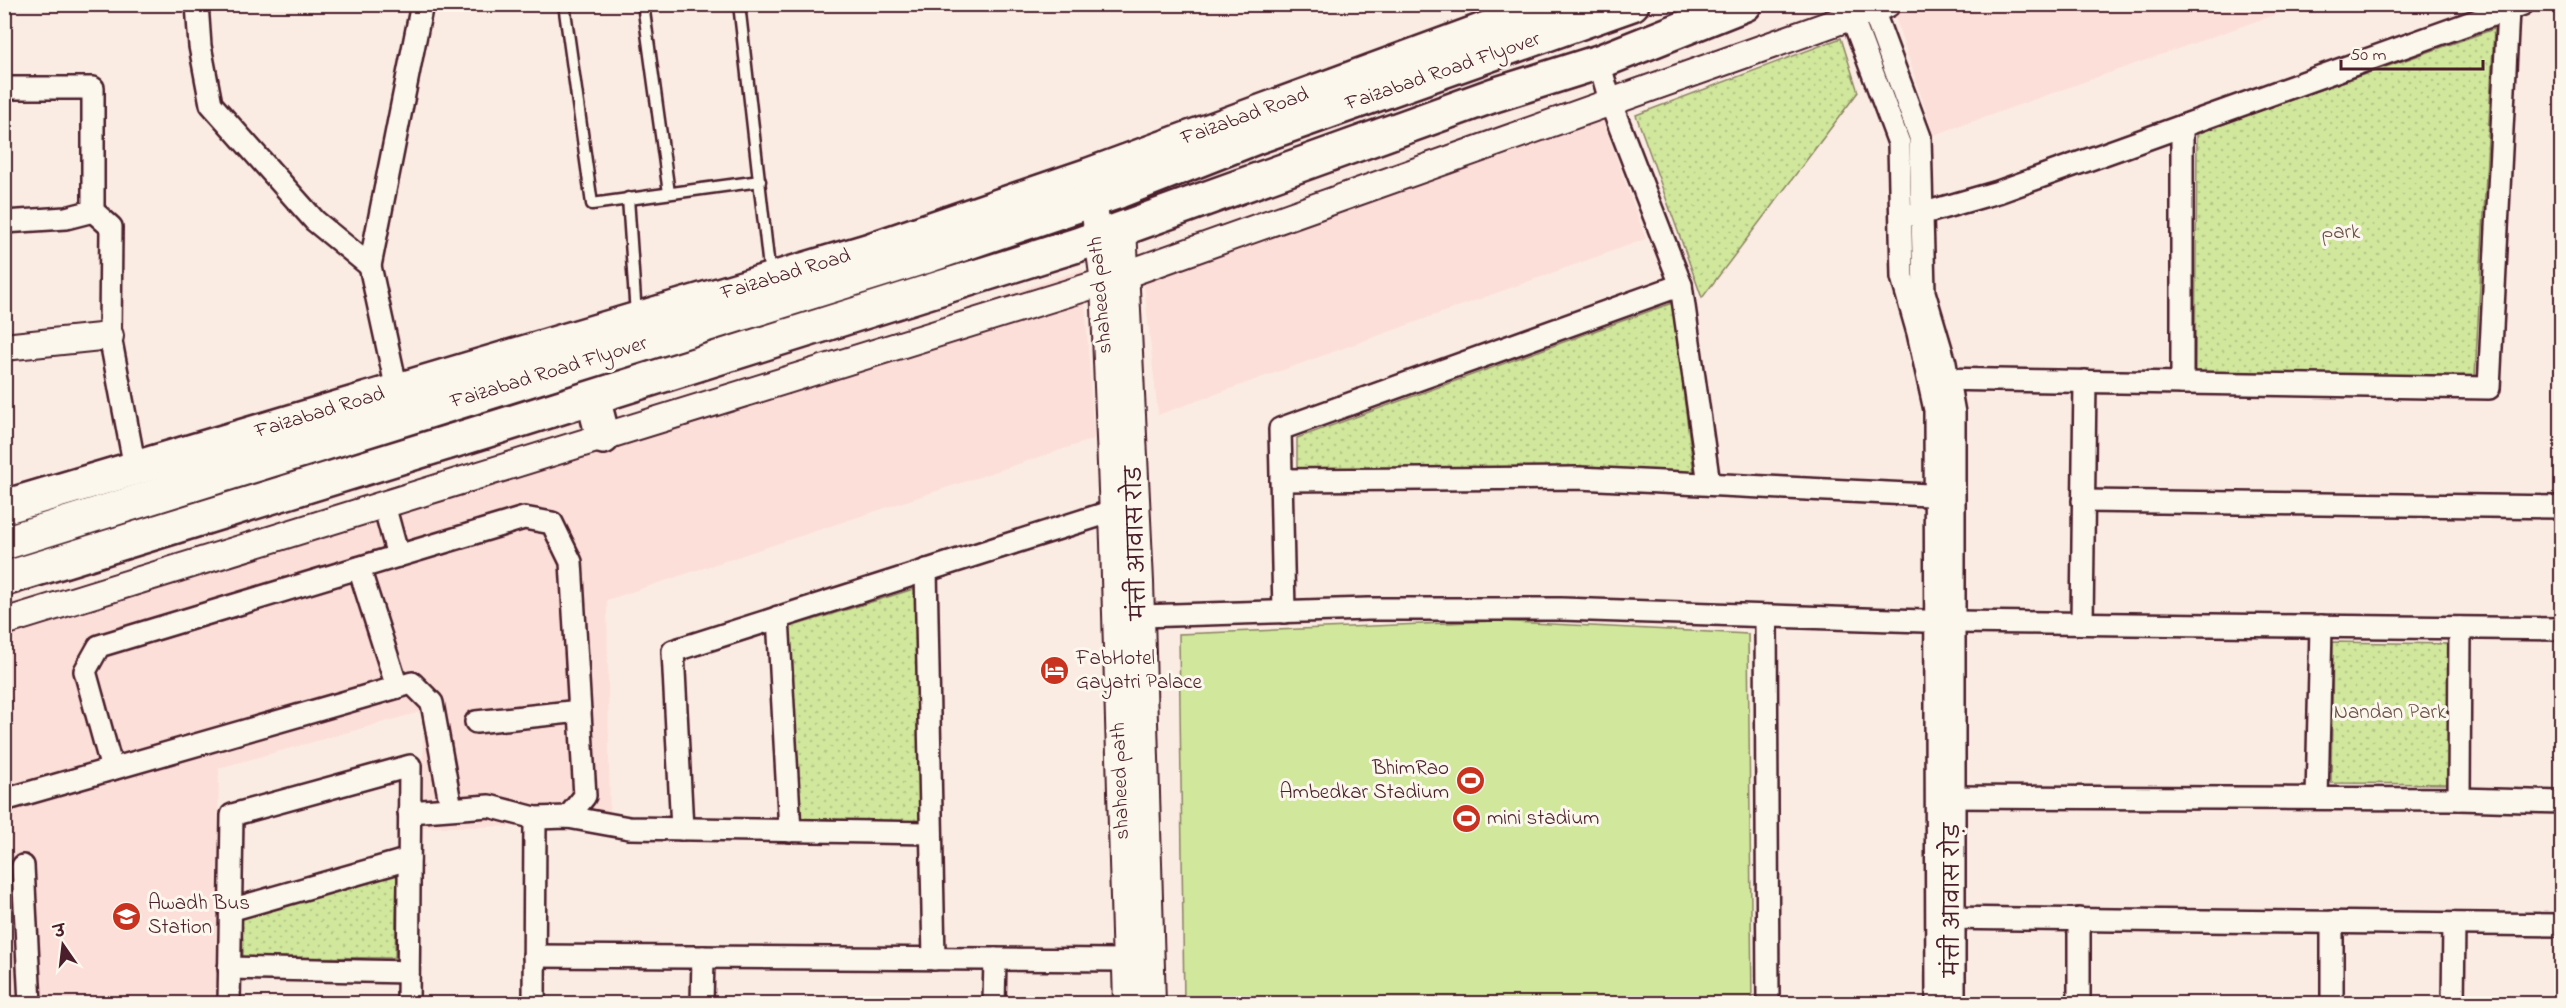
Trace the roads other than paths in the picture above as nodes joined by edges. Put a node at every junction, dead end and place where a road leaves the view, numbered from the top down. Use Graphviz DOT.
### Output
graph roads {
  1 [pos="197,4"];
  2 [pos="422,4"];
  3 [pos="564,4"];
  4 [pos="643,4"];
  5 [pos="739,4"];
  6 [pos="1554,4"];
  7 [pos="1632,4"];
  8 [pos="1745,4"];
  9 [pos="2515,7"];
  10 [pos="1865,8"];
  11 [pos="1599,62"];
  12 [pos="4,88"];
  13 [pos="1611,104"];
  14 [pos="2182,126"];
  15 [pos="760,181"];
  16 [pos="669,193"];
  17 [pos="1106,195"];
  18 [pos="628,198"];
  19 [pos="93,212"];
  20 [pos="1921,214"];
  21 [pos="1899,215"];
  22 [pos="4,222"];
  23 [pos="1110,232"];
  24 [pos="370,266"];
  25 [pos="1115,278"];
  26 [pos="770,280"];
  27 [pos="1681,285"];
  28 [pos="636,319"];
  29 [pos="110,336"];
  30 [pos="4,347"];
  31 [pos="1938,379"];
  32 [pos="2085,381"];
  33 [pos="2182,383"];
  34 [pos="397,390"];
  35 [pos="593,398"];
  36 [pos="603,437"];
  37 [pos="135,468"];
  38 [pos="1281,480"];
  39 [pos="1709,484"];
  40 [pos="1945,496"];
  41 [pos="2083,501"];
  42 [pos="384,505"];
  43 [pos="4,507"];
  44 [pos="2562,507"];
  45 [pos="1113,511"];
  46 [pos="4,543"];
  47 [pos="398,556"];
  48 [pos="359,568"];
  49 [pos="926,570"];
  50 [pos="4,579"];
  51 [pos="1284,612"];
  52 [pos="1141,616"];
  53 [pos="1766,616"];
  54 [pos="778,617"];
  55 [pos="4,622"];
  56 [pos="1945,622"];
  57 [pos="2082,623"];
  58 [pos="2321,626"];
  59 [pos="2460,628"];
  60 [pos="2562,629"];
  61 [pos="397,687"];
  62 [pos="580,711"];
  63 [pos="476,722"];
  64 [pos="1132,750"];
  65 [pos="112,769"];
  66 [pos="1946,797"];
  67 [pos="2317,798"];
  68 [pos="2459,799"];
  69 [pos="4,800"];
  70 [pos="2562,802"];
  71 [pos="451,808"];
  72 [pos="409,812"];
  73 [pos="535,818"];
  74 [pos="568,818"];
  75 [pos="682,829"];
  76 [pos="790,831"];
  77 [pos="931,833"];
  78 [pos="409,859"];
  79 [pos="23,866"];
  80 [pos="230,910"];
  81 [pos="1946,918"];
  82 [pos="2079,919"];
  83 [pos="2332,922"];
  84 [pos="2454,924"];
  85 [pos="2562,925"];
  86 [pos="534,956"];
  87 [pos="703,957"];
  88 [pos="934,959"];
  89 [pos="995,959"];
  90 [pos="1126,960"];
  91 [pos="229,968"];
  92 [pos="408,972"];
  93 [pos="30,1004"];
  94 [pos="229,1004"];
  95 [pos="408,1004"];
  96 [pos="534,1004"];
  97 [pos="702,1004"];
  98 [pos="994,1004"];
  99 [pos="1127,1004"];
  100 [pos="1152,1004"];
  101 [pos="1767,1004"];
  102 [pos="1937,1004"];
  103 [pos="1954,1004"];
  104 [pos="2079,1004"];
  105 [pos="2332,1004"];
  106 [pos="2453,1004"];
  1 -- 24 [label="street"];
  2 -- 24 [label="street"];
  3 -- 18 [label="lane"];
  4 -- 16 [label="lane"];
  5 -- 15 [label="lane"];
  6 -- 26 [label="highway, Faizabad Road"];
  7 -- 17 [label="highway, Faizabad Road Flyover"];
  8 -- 11 [label="highway"];
  9 -- 14 [label="street"];
  9 -- 33 [label="street"];
  10 -- 13 [label="street"];
  10 -- 20 [label="street"];
  10 -- 21 [label="street"];
  11 -- 13 [label="street"];
  11 -- 23 [label="highway"];
  12 -- 19 [label="street"];
  13 -- 25 [label="street"];
  13 -- 27 [label="street"];
  14 -- 20 [label="street"];
  14 -- 33 [label="street"];
  15 -- 16 [label="lane"];
  15 -- 26 [label="lane"];
  16 -- 18 [label="lane"];
  17 -- 23 [label="highway, मंत्ती आवास रोड"];
  17 -- 46 [label="highway, Faizabad Road Flyover"];
  18 -- 28 [label="lane"];
  19 -- 22 [label="street"];
  19 -- 29 [label="street"];
  20 -- 21 [label="street"];
  20 -- 31 [label="street"];
  21 -- 31 [label="street"];
  23 -- 25 [label="street, मंत्ती आवास रोड"];
  23 -- 35 [label="highway"];
  24 -- 34 [label="street"];
  25 -- 36 [label="street"];
  25 -- 45 [label="street, shaheed path"];
  25 -- 52 [label="street, मंत्ती आवास रोड"];
  26 -- 28 [label="highway, Faizabad Road"];
  27 -- 38 [label="street"];
  27 -- 39 [label="street"];
  28 -- 34 [label="highway, Faizabad Road"];
  29 -- 30 [label="street"];
  29 -- 37 [label="street"];
  31 -- 32 [label="street"];
  31 -- 40 [label="street, मंत्ती आवास रोड़"];
  32 -- 33 [label="street"];
  32 -- 41 [label="street"];
  34 -- 37 [label="highway, Faizabad Road"];
  35 -- 36 [label="highway"];
  35 -- 50 [label="highway"];
  36 -- 42 [label="street"];
  37 -- 43 [label="highway, Faizabad Road"];
  38 -- 39 [label="street"];
  38 -- 51 [label="street"];
  39 -- 40 [label="street"];
  40 -- 56 [label="street, मंत्ती आवास रोड़"];
  41 -- 44 [label="street"];
  41 -- 57 [label="street"];
  42 -- 47 [label="street"];
  42 -- 55 [label="street"];
  45 -- 49 [label="street"];
  45 -- 64 [label="street, shaheed path"];
  47 -- 48 [label="street"];
  47 -- 62 [label="street"];
  48 -- 61 [label="street"];
  48 -- 65 [label="street"];
  49 -- 54 [label="street"];
  49 -- 77 [label="street"];
  51 -- 52 [label="street"];
  51 -- 53 [label="street"];
  52 -- 64 [label="street, मंत्ती आवास रोड"];
  53 -- 56 [label="street"];
  53 -- 101 [label="street"];
  54 -- 75 [label="street"];
  54 -- 76 [label="street"];
  56 -- 57 [label="street"];
  56 -- 66 [label="street, मंत्ती आवास रोड़"];
  57 -- 58 [label="street"];
  58 -- 59 [label="street"];
  58 -- 67 [label="street"];
  59 -- 60 [label="street"];
  59 -- 68 [label="street"];
  61 -- 65 [label="street"];
  61 -- 71 [label="street"];
  62 -- 63 [label="street"];
  62 -- 74 [label="street"];
  64 -- 90 [label="street, shaheed path"];
  64 -- 100 [label="street, मंत्ती आवास रोड"];
  65 -- 69 [label="street"];
  66 -- 67 [label="street"];
  66 -- 81 [label="street, मंत्ती आवास रोड़"];
  67 -- 68 [label="street"];
  68 -- 70 [label="street"];
  71 -- 72 [label="street"];
  71 -- 73 [label="street"];
  72 -- 78 [label="street"];
  72 -- 80 [label="street"];
  73 -- 74 [label="street"];
  73 -- 86 [label="street"];
  74 -- 75 [label="street"];
  75 -- 76 [label="street"];
  76 -- 77 [label="street"];
  77 -- 88 [label="street"];
  78 -- 80 [label="street"];
  78 -- 92 [label="street"];
  79 -- 93 [label="street"];
  80 -- 91 [label="street"];
  81 -- 82 [label="street"];
  81 -- 102 [label="street"];
  81 -- 103 [label="street, मंत्ती आवास रोड़"];
  82 -- 83 [label="street"];
  82 -- 104 [label="street"];
  83 -- 84 [label="street"];
  83 -- 105 [label="street"];
  84 -- 85 [label="street"];
  84 -- 106 [label="street"];
  86 -- 87 [label="street"];
  86 -- 96 [label="street"];
  87 -- 88 [label="street"];
  87 -- 97 [label="street"];
  88 -- 89 [label="street"];
  89 -- 90 [label="street"];
  89 -- 98 [label="street"];
  90 -- 99 [label="street, shaheed path"];
  91 -- 92 [label="street"];
  91 -- 94 [label="street"];
  92 -- 95 [label="street"];
}
